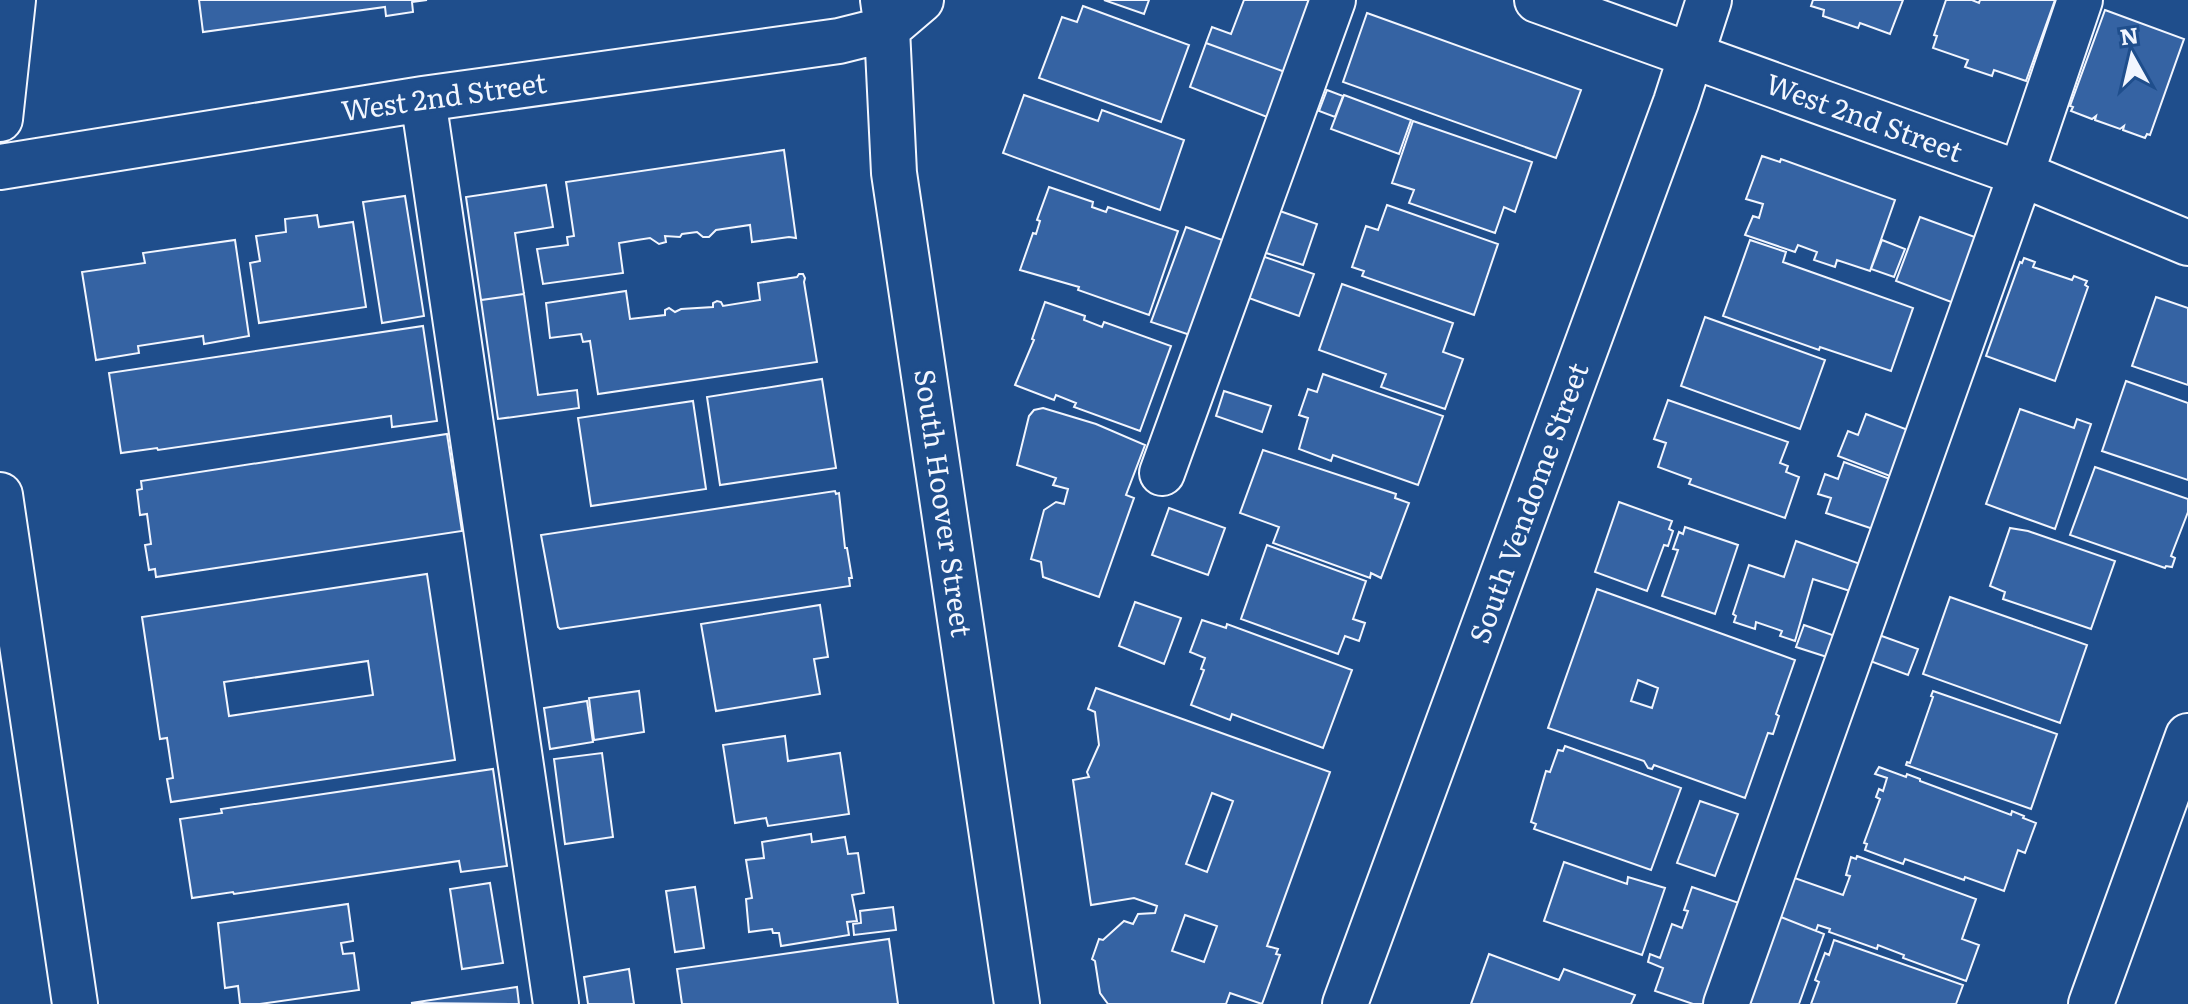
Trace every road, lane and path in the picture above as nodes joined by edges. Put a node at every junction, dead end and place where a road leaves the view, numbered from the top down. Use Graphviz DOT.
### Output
graph roads {
  1 [pos="13,0"];
  2 [pos="921,0"];
  3 [pos="1333,0"];
  4 [pos="1537,0"];
  5 [pos="1709,0"];
  6 [pos="2080,0"];
  7 [pos="885,14"];
  8 [pos="1689,56"];
  9 [pos="423,99"];
  10 [pos="0,119"];
  11 [pos="0,167"];
  12 [pos="2021,174"];
  13 [pos="2188,243"];
  14 [pos="1162,473"];
  15 [pos="0,495"];
  16 [pos="2188,736"];
  17 [pos="75,1004"];
  18 [pos="556,1004"];
  19 [pos="1017,1004"];
  20 [pos="1345,1004"];
  21 [pos="1726,1004"];
  22 [pos="2091,1004"];
  1 -- 10 [label="street"];
  2 -- 7 [label="street"];
  3 -- 14 [label="street"];
  4 -- 8 [label="street, West 2nd Street"];
  5 -- 8 [label="street, South Vendome Street"];
  6 -- 12 [label="street"];
  7 -- 9 [label="street, West 2nd Street"];
  7 -- 19 [label="street, South Hoover Street"];
  8 -- 12 [label="street, West 2nd Street"];
  8 -- 20 [label="street, South Vendome Street"];
  9 -- 11 [label="street, West 2nd Street"];
  9 -- 18 [label="street"];
  12 -- 13 [label="street, West 2nd Street"];
  12 -- 21 [label="street"];
  15 -- 17 [label="street"];
  16 -- 22 [label="street"];
}
